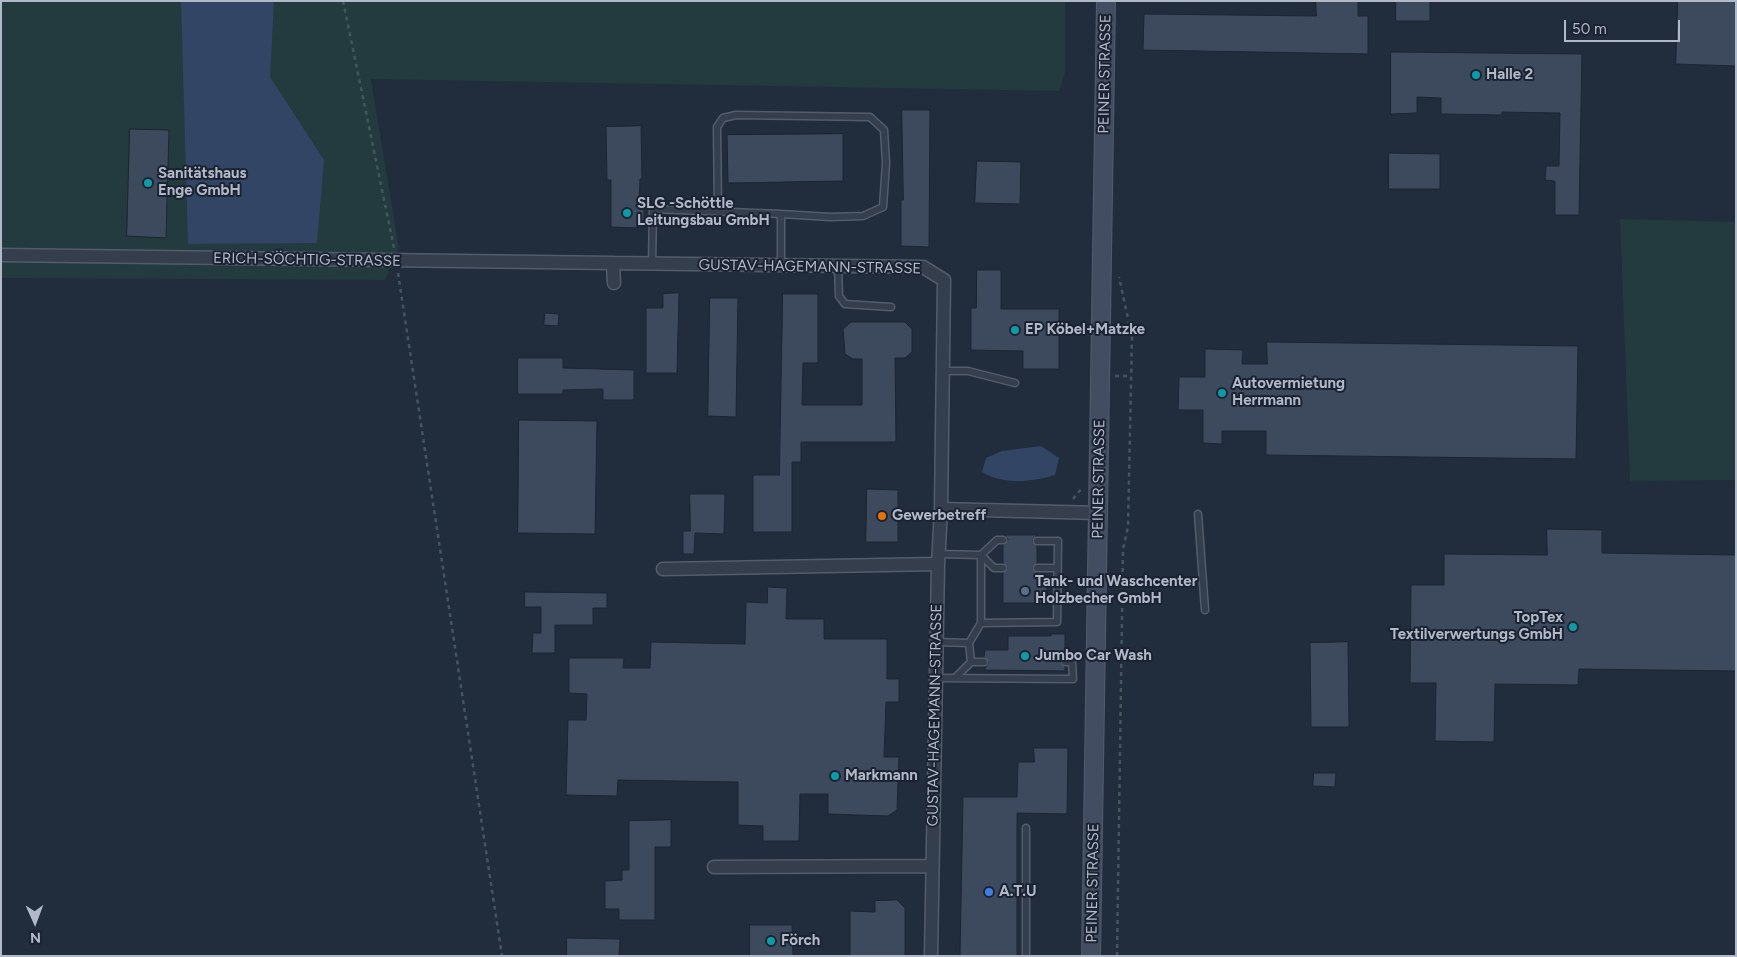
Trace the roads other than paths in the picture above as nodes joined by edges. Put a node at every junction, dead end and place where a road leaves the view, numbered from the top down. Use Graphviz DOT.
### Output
graph roads {
  1 [pos="1106,1"];
  2 [pos="718,212"];
  3 [pos="782,214"];
  4 [pos="1,255"];
  5 [pos="613,263"];
  6 [pos="652,264"];
  7 [pos="780,265"];
  8 [pos="838,266"];
  9 [pos="614,283"];
  10 [pos="891,307"];
  11 [pos="943,371"];
  12 [pos="1015,383"];
  13 [pos="941,509"];
  14 [pos="1099,513"];
  15 [pos="1198,514"];
  16 [pos="1003,540"];
  17 [pos="1037,541"];
  18 [pos="981,556"];
  19 [pos="938,559"];
  20 [pos="1003,568"];
  21 [pos="1037,568"];
  22 [pos="1058,568"];
  23 [pos="663,569"];
  24 [pos="1205,610"];
  25 [pos="981,623"];
  26 [pos="936,642"];
  27 [pos="969,643"];
  28 [pos="971,662"];
  29 [pos="984,662"];
  30 [pos="1065,662"];
  31 [pos="936,678"];
  32 [pos="955,678"];
  33 [pos="1026,828"];
  34 [pos="932,866"];
  35 [pos="714,867"];
  36 [pos="932,956"];
  37 [pos="1026,956"];
  38 [pos="1091,956"];
  1 -- 14 [label="main road, PEINER STRASSE"];
  2 -- 3 [label="lane"];
  2 -- 3 [label="lane"];
  2 -- 6 [label="lane"];
  3 -- 7 [label="lane"];
  4 -- 5 [label="street, ERICH-SÖCHTIG-STRASSE"];
  5 -- 6 [label="street, GUSTAV-HAGEMANN-STRASSE"];
  5 -- 9 [label="street"];
  6 -- 7 [label="street, GUSTAV-HAGEMANN-STRASSE"];
  7 -- 8 [label="street, GUSTAV-HAGEMANN-STRASSE"];
  8 -- 10 [label="lane"];
  8 -- 11 [label="street, GUSTAV-HAGEMANN-STRASSE"];
  11 -- 12 [label="lane"];
  11 -- 13 [label="street, GUSTAV-HAGEMANN-STRASSE"];
  13 -- 14 [label="street"];
  13 -- 19 [label="street, GUSTAV-HAGEMANN-STRASSE"];
  14 -- 38 [label="main road, PEINER STRASSE"];
  15 -- 24 [label="lane"];
  16 -- 18 [label="lane"];
  17 -- 22 [label="lane"];
  18 -- 19 [label="lane"];
  18 -- 20 [label="lane"];
  18 -- 25 [label="lane"];
  19 -- 23 [label="street"];
  19 -- 26 [label="street, GUSTAV-HAGEMANN-STRASSE"];
  21 -- 22 [label="lane"];
  22 -- 25 [label="lane"];
  25 -- 27 [label="lane"];
  26 -- 27 [label="lane"];
  26 -- 31 [label="street, GUSTAV-HAGEMANN-STRASSE"];
  27 -- 28 [label="lane"];
  28 -- 29 [label="lane"];
  28 -- 32 [label="lane"];
  30 -- 32 [label="lane"];
  31 -- 32 [label="lane"];
  31 -- 34 [label="street, GUSTAV-HAGEMANN-STRASSE"];
  33 -- 37 [label="lane"];
  34 -- 35 [label="street"];
  34 -- 36 [label="street, GUSTAV-HAGEMANN-STRASSE"];
}
